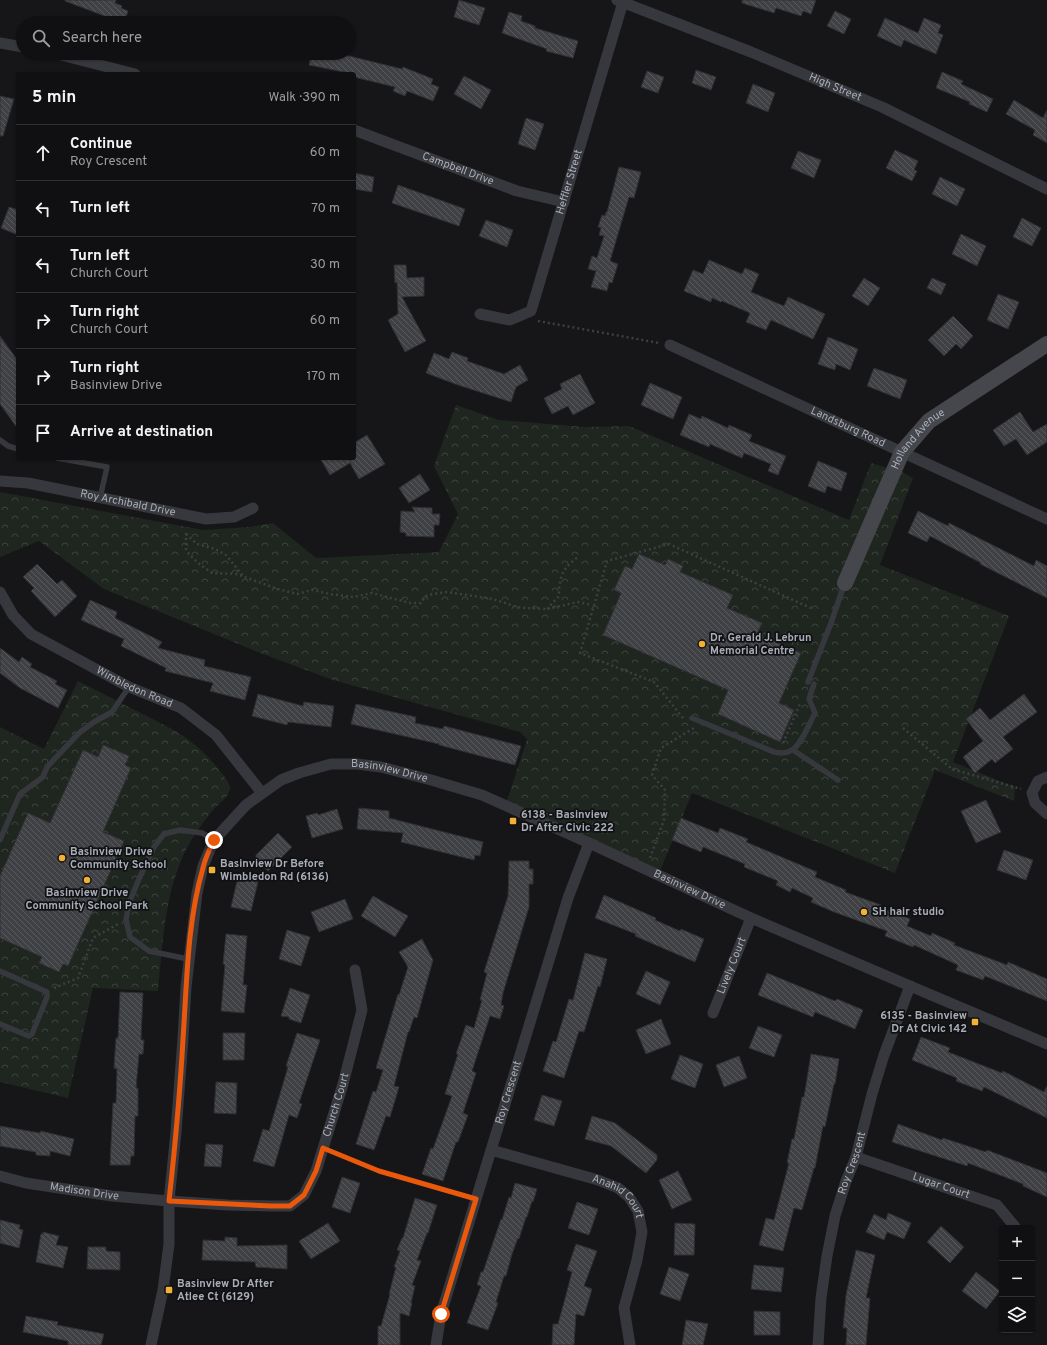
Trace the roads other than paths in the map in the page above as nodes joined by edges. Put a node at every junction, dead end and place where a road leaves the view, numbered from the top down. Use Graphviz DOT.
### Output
graph roads {
  1 [pos="620,1"];
  2 [pos="0,43"];
  3 [pos="16,46"];
  4 [pos="80,60"];
  5 [pos="127,72"];
  6 [pos="356,131"];
  7 [pos="1047,189"];
  8 [pos="564,202"];
  9 [pos="480,314"];
  10 [pos="1047,344"];
  11 [pos="670,346"];
  12 [pos="0,440"];
  13 [pos="16,448"];
  14 [pos="902,452"];
  15 [pos="68,460"];
  16 [pos="0,481"];
  17 [pos="100,498"];
  18 [pos="253,508"];
  19 [pos="1047,519"];
  20 [pos="844,583"];
  21 [pos="0,592"];
  22 [pos="808,682"];
  23 [pos="814,684"];
  24 [pos="129,686"];
  25 [pos="692,718"];
  26 [pos="793,750"];
  27 [pos="1047,776"];
  28 [pos="838,780"];
  29 [pos="262,792"];
  30 [pos="1047,814"];
  31 [pos="0,840"];
  32 [pos="214,840"];
  33 [pos="589,843"];
  34 [pos="751,918"];
  35 [pos="188,959"];
  36 [pos="355,970"];
  37 [pos="0,971"];
  38 [pos="910,986"];
  39 [pos="713,1013"];
  40 [pos="0,1024"];
  41 [pos="1047,1044"];
  42 [pos="491,1150"];
  43 [pos="856,1156"];
  44 [pos="0,1176"];
  45 [pos="169,1201"];
  46 [pos="1014,1225"];
  47 [pos="151,1345"];
  48 [pos="436,1345"];
  49 [pos="630,1345"];
  50 [pos="818,1345"];
  1 -- 7 [label="street, High Street"];
  1 -- 8 [label="street, Heffler Street"];
  2 -- 3 [label="street"];
  4 -- 5 [label="street"];
  6 -- 8 [label="street, Campbell Drive"];
  8 -- 9 [label="street, Heffler Street"];
  10 -- 14 [label="street, Holland Avenue"];
  11 -- 14 [label="street, Landsburg Road"];
  12 -- 13 [label="lane"];
  14 -- 19 [label="street, Landsburg Road"];
  14 -- 20 [label="street, Holland Avenue"];
  15 -- 17 [label="lane"];
  16 -- 17 [label="street, Roy Archibald Drive"];
  17 -- 18 [label="street, Roy Archibald Drive"];
  20 -- 22 [label="lane"];
  21 -- 24 [label="street, Wimbledon Road"];
  23 -- 26 [label="lane"];
  24 -- 29 [label="street, Wimbledon Road"];
  24 -- 31 [label="lane"];
  25 -- 26 [label="lane"];
  26 -- 28 [label="lane"];
  27 -- 30 [label="street"];
  29 -- 32 [label="street, Basinview Drive"];
  29 -- 33 [label="street, Basinview Drive"];
  32 -- 35 [label="street, Basinview Drive"];
  32 -- 35 [label="lane"];
  33 -- 34 [label="street, Basinview Drive"];
  33 -- 42 [label="street, Roy Crescent"];
  34 -- 38 [label="street, Basinview Drive"];
  34 -- 39 [label="street, Lively Court"];
  35 -- 45 [label="street, Basinview Drive"];
  36 -- 45 [label="street, Church Court"];
  37 -- 40 [label="lane"];
  38 -- 41 [label="street, Basinview Drive"];
  38 -- 43 [label="street, Roy Crescent"];
  42 -- 48 [label="street, Roy Crescent"];
  42 -- 49 [label="street, Anahid Court"];
  43 -- 46 [label="street, Lugar Court"];
  43 -- 50 [label="street, Roy Crescent"];
  44 -- 45 [label="street, Madison Drive"];
  45 -- 47 [label="street, Basinview Drive"];
}
